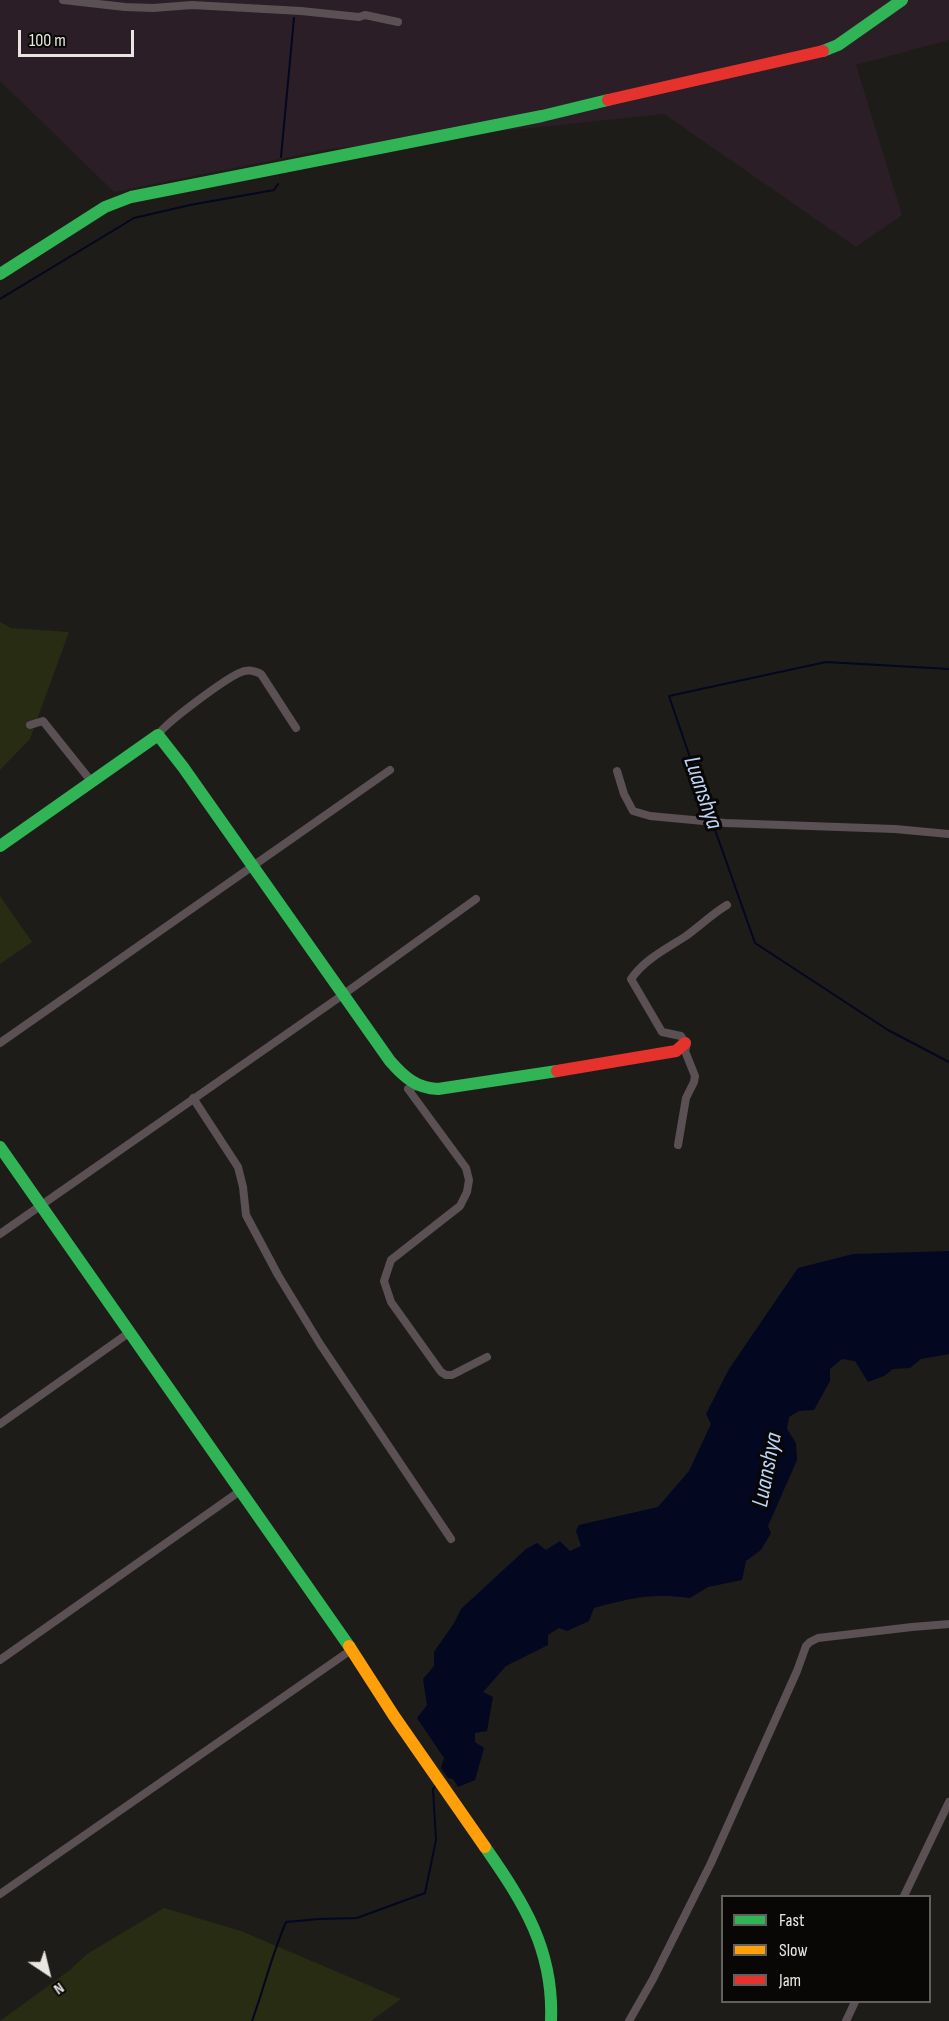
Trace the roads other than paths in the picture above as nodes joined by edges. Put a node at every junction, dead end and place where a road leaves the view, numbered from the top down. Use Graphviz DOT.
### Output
graph roads {
  1 [pos="63,0"];
  2 [pos="902,0"];
  3 [pos="398,22"];
  4 [pos="0,274"];
  5 [pos="30,725"];
  6 [pos="296,728"];
  7 [pos="158,735"];
  8 [pos="390,770"];
  9 [pos="617,771"];
  10 [pos="91,782"];
  11 [pos="949,834"];
  12 [pos="0,846"];
  13 [pos="252,867"];
  14 [pos="476,899"];
  15 [pos="727,905"];
  16 [pos="344,994"];
  17 [pos="0,1043"];
  18 [pos="685,1043"];
  19 [pos="415,1086"];
  20 [pos="193,1098"];
  21 [pos="678,1145"];
  22 [pos="0,1147"];
  23 [pos="40,1206"];
  24 [pos="0,1234"];
  25 [pos="130,1332"];
  26 [pos="487,1357"];
  27 [pos="0,1424"];
  28 [pos="240,1491"];
  29 [pos="451,1539"];
  30 [pos="949,1624"];
  31 [pos="351,1650"];
  32 [pos="0,1660"];
  33 [pos="949,1802"];
  34 [pos="0,1894"];
  35 [pos="904,1895"];
  36 [pos="854,2003"];
  37 [pos="550,2021"];
  38 [pos="629,2021"];
  39 [pos="846,2021"];
  1 -- 3 [label="street"];
  2 -- 4 [label="street"];
  5 -- 10 [label="street"];
  6 -- 7 [label="street"];
  7 -- 10 [label="street"];
  7 -- 13 [label="street"];
  8 -- 13 [label="street"];
  9 -- 11 [label="street"];
  10 -- 12 [label="street"];
  13 -- 16 [label="street"];
  13 -- 17 [label="street"];
  14 -- 16 [label="street"];
  15 -- 18 [label="street"];
  16 -- 19 [label="street"];
  16 -- 20 [label="street"];
  18 -- 19 [label="street"];
  18 -- 21 [label="street"];
  19 -- 26 [label="street"];
  20 -- 23 [label="street"];
  20 -- 29 [label="street"];
  22 -- 23 [label="street"];
  23 -- 24 [label="street"];
  23 -- 25 [label="street"];
  25 -- 27 [label="street"];
  25 -- 28 [label="street"];
  28 -- 31 [label="street"];
  28 -- 32 [label="street"];
  30 -- 38 [label="street"];
  31 -- 34 [label="street"];
  31 -- 37 [label="street"];
  33 -- 35 [label="street"];
  36 -- 39 [label="street"];
}
